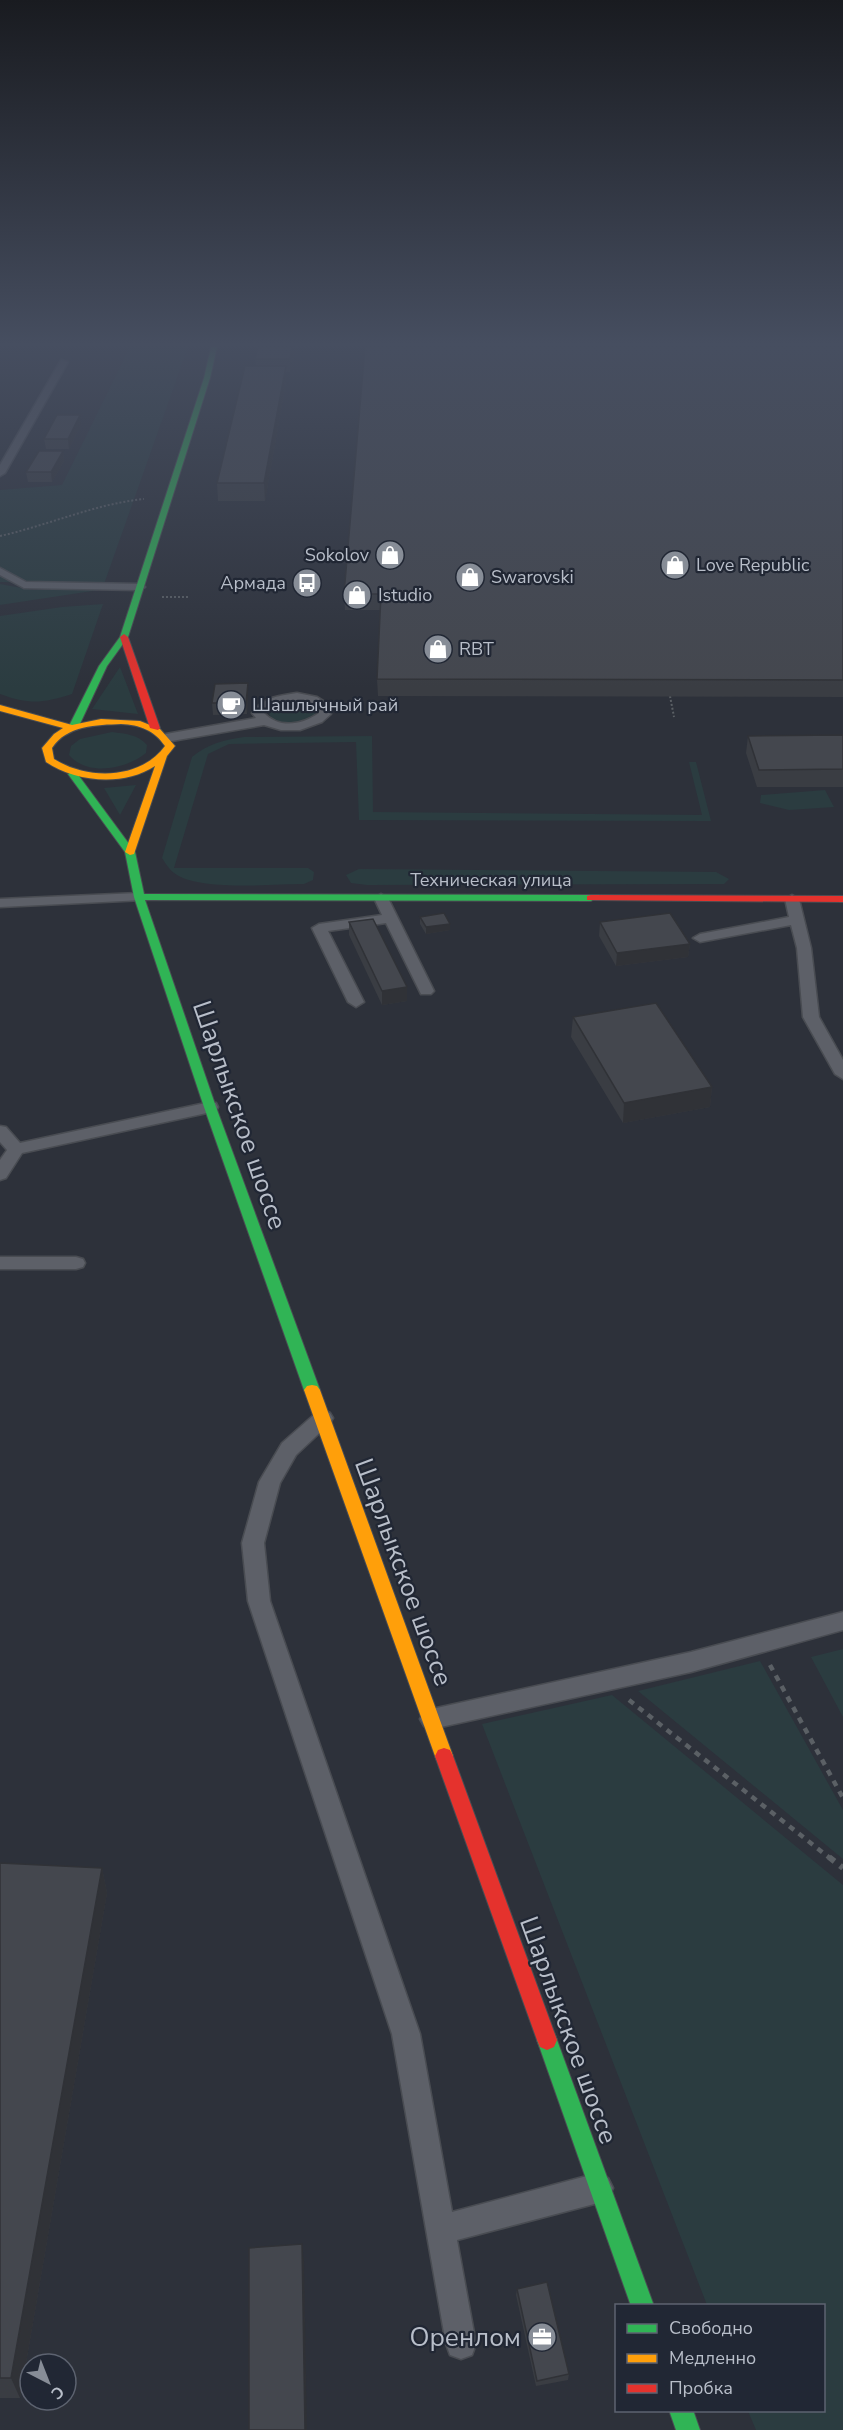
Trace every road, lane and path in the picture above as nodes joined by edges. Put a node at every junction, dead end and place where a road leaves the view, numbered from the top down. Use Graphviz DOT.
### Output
graph roads {
  1 [pos="180,460"];
  2 [pos="168,498"];
  3 [pos="0,536"];
  4 [pos="0,571"];
  5 [pos="140,587"];
  6 [pos="124,637"];
  7 [pos="670,696"];
  8 [pos="6,711"];
  9 [pos="674,717"];
  10 [pos="263,721"];
  11 [pos="73,728"];
  12 [pos="155,728"];
  13 [pos="166,738"];
  14 [pos="46,755"];
  15 [pos="163,757"];
  16 [pos="74,774"];
  17 [pos="130,852"];
  18 [pos="139,897"];
  19 [pos="381,898"];
  20 [pos="792,899"];
  21 [pos="843,899"];
  22 [pos="0,903"];
  23 [pos="391,918"];
  24 [pos="797,920"];
  25 [pos="700,938"];
  26 [pos="426,991"];
  27 [pos="356,1002"];
  28 [pos="843,1074"];
  29 [pos="210,1107"];
  30 [pos="0,1131"];
  31 [pos="16,1149"];
  32 [pos="0,1174"];
  33 [pos="0,1263"];
  34 [pos="76,1263"];
  35 [pos="323,1418"];
  36 [pos="843,1621"];
  37 [pos="758,1644"];
  38 [pos="604,1681"];
  39 [pos="432,1719"];
  40 [pos="843,1798"];
  41 [pos="843,1868"];
  42 [pos="600,2187"];
  43 [pos="440,2230"];
  44 [pos="642,2304"];
  45 [pos="461,2344"];
  46 [pos="682,2412"];
  47 [pos="688,2430"];
  1 -- 2 [label="main road"];
  2 -- 3 [label="path"];
  2 -- 5 [label="main road"];
  4 -- 5 [label="lane"];
  5 -- 6 [label="main road"];
  6 -- 11 [label="main road"];
  6 -- 12 [label="main road"];
  7 -- 9 [label="path"];
  8 -- 11 [label="main road"];
  8 -- 14 [label="main road"];
  10 -- 10 [label="lane"];
  10 -- 13 [label="lane"];
  11 -- 12 [label="main road"];
  11 -- 14 [label="main road"];
  12 -- 13 [label="main road"];
  13 -- 15 [label="main road"];
  14 -- 16 [label="main road"];
  15 -- 16 [label="main road"];
  15 -- 17 [label="main road"];
  16 -- 17 [label="main road, Шарлыкское шоссе"];
  17 -- 18 [label="main road, Шарлыкское шоссе"];
  18 -- 19 [label="main road, Техническая улица"];
  18 -- 22 [label="lane"];
  18 -- 29 [label="main road, Шарлыкское шоссе"];
  19 -- 20 [label="main road, Техническая улица"];
  19 -- 23 [label="lane"];
  20 -- 21 [label="main road, Техническая улица"];
  20 -- 24 [label="lane"];
  23 -- 26 [label="lane"];
  23 -- 27 [label="lane"];
  24 -- 25 [label="lane"];
  24 -- 28 [label="lane"];
  29 -- 31 [label="lane"];
  29 -- 35 [label="main road, Шарлыкское шоссе"];
  30 -- 31 [label="lane"];
  31 -- 32 [label="lane"];
  33 -- 34 [label="lane"];
  35 -- 39 [label="main road, Шарлыкское шоссе"];
  35 -- 43 [label="lane"];
  36 -- 37 [label="lane"];
  37 -- 38 [label="lane"];
  37 -- 40 [label="path"];
  38 -- 39 [label="lane"];
  38 -- 41 [label="path"];
  39 -- 42 [label="main road, Шарлыкское шоссе"];
  42 -- 43 [label="lane"];
  42 -- 44 [label="main road, Шарлыкское шоссе"];
  43 -- 45 [label="lane"];
  46 -- 47 [label="main road"];
}
